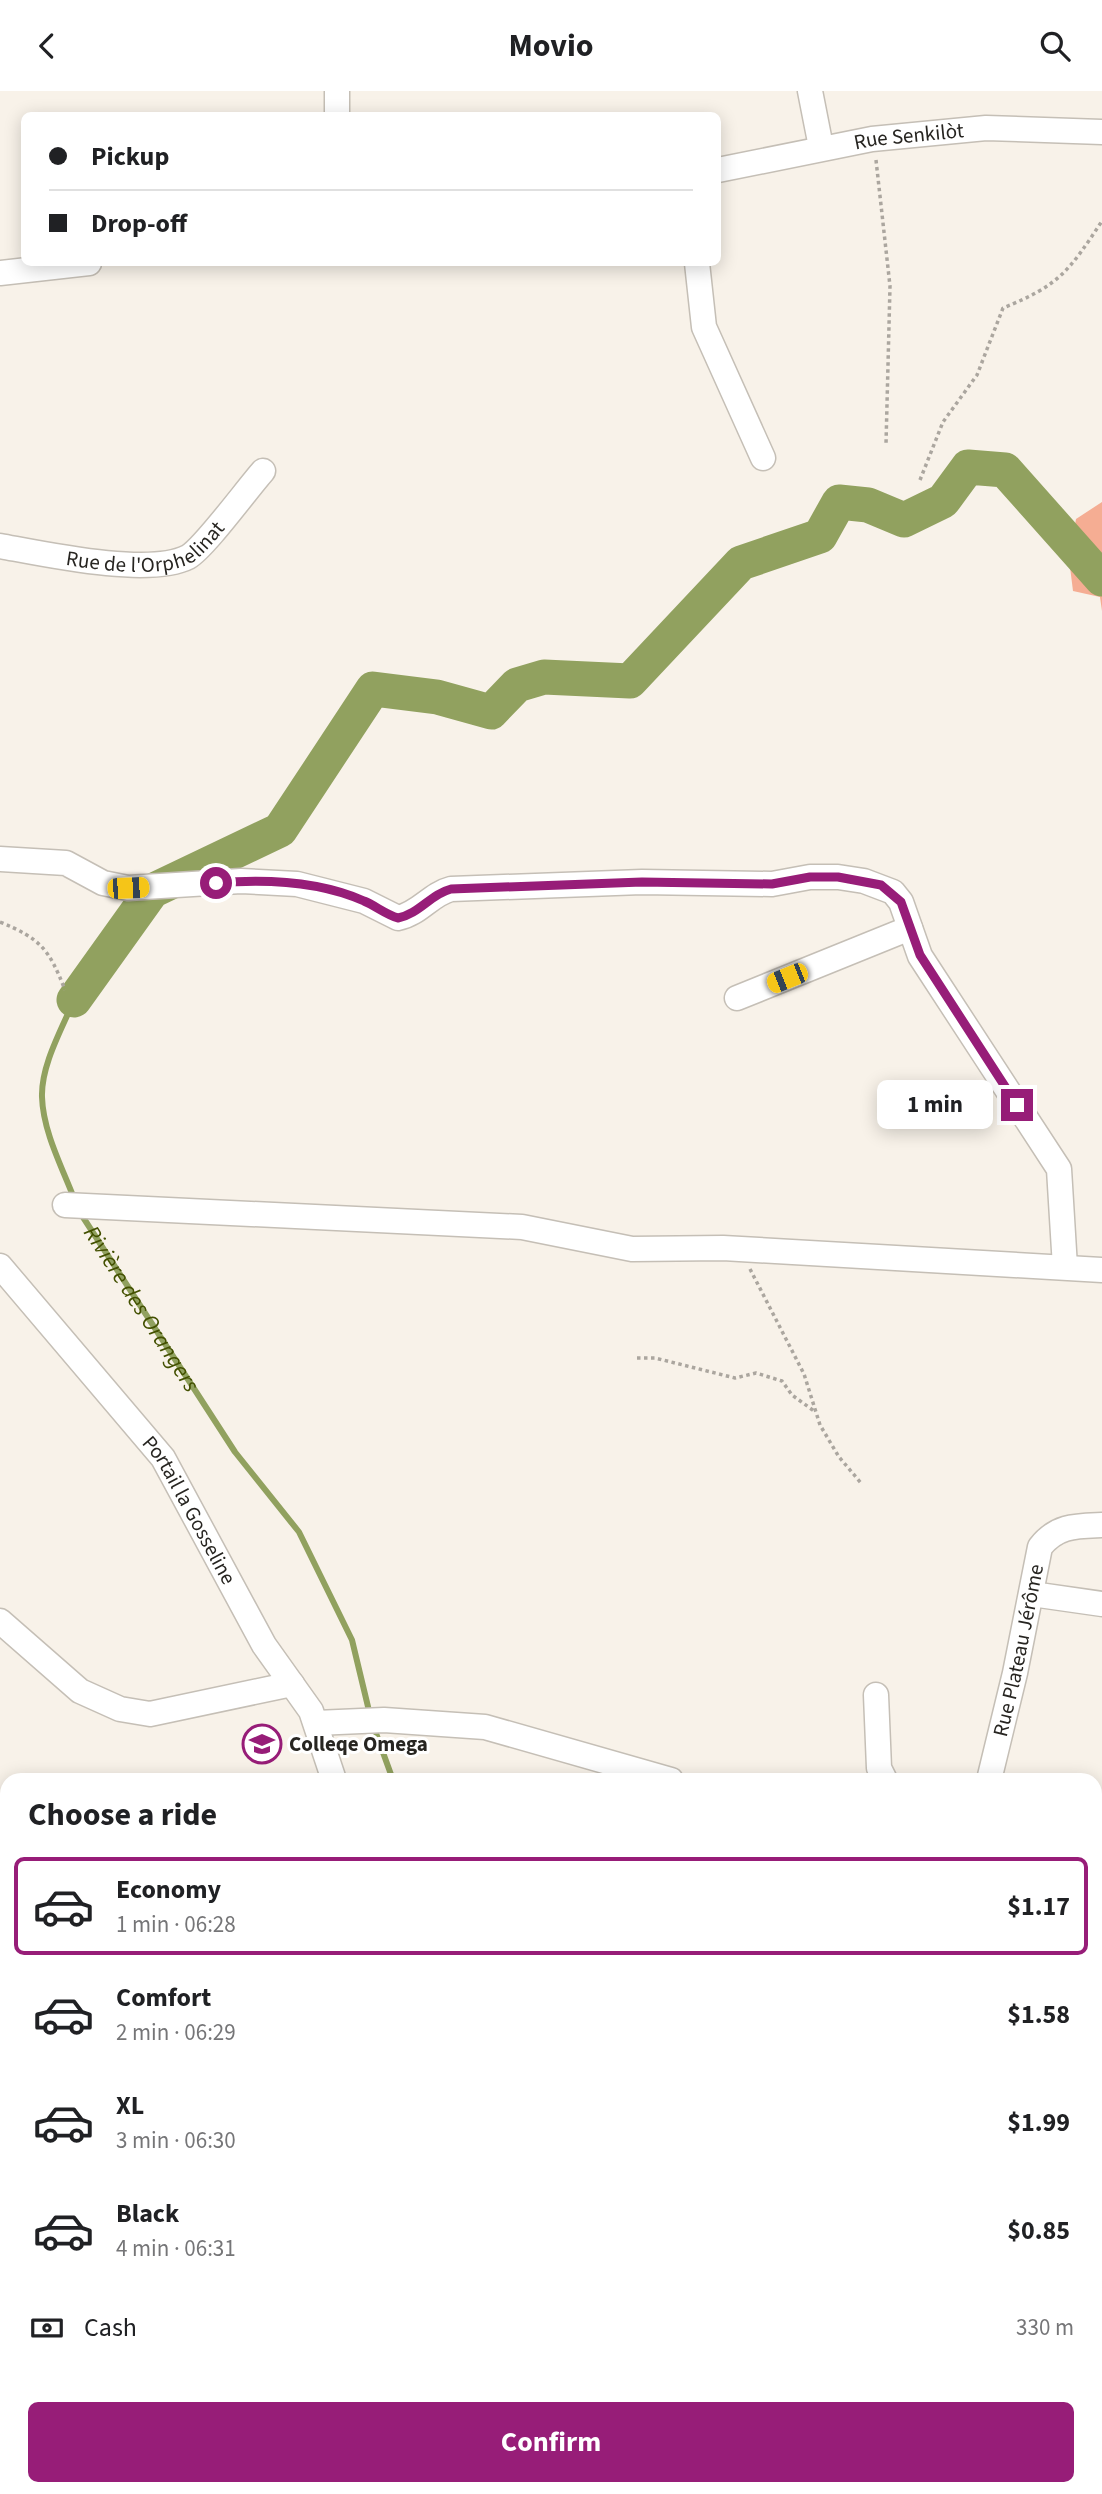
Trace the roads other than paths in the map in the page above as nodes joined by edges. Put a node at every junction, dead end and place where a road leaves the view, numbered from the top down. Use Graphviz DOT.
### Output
graph roads {
  1 [pos="337,91"];
  2 [pos="810,91"];
  3 [pos="337,112"];
  4 [pos="1102,132"];
  5 [pos="821,147"];
  6 [pos="721,169"];
  7 [pos="62,266"];
  8 [pos="697,266"];
  9 [pos="0,273"];
  10 [pos="763,458"];
  11 [pos="263,471"];
  12 [pos="0,546"];
  13 [pos="0,859"];
  14 [pos="910,928"];
  15 [pos="737,998"];
  16 [pos="65,1205"];
  17 [pos="0,1266"];
  18 [pos="1065,1267"];
  19 [pos="1102,1269"];
  20 [pos="1102,1525"];
  21 [pos="1032,1594"];
  22 [pos="1102,1604"];
  23 [pos="0,1621"];
  24 [pos="292,1684"];
  25 [pos="877,1695"];
  26 [pos="316,1723"];
  27 [pos="332,1773"];
  28 [pos="646,1773"];
  29 [pos="881,1773"];
  30 [pos="991,1773"];
  1 -- 3 [label="street"];
  2 -- 5 [label="street"];
  4 -- 5 [label="street, Rue Senkilòt"];
  5 -- 6 [label="street, Rue Senkilòt"];
  7 -- 9 [label="street"];
  8 -- 10 [label="street"];
  11 -- 12 [label="street, Rue de l'Orphelinat"];
  13 -- 14 [label="street"];
  14 -- 15 [label="street"];
  14 -- 18 [label="street"];
  16 -- 18 [label="street"];
  17 -- 24 [label="street, Portail la Gosseline"];
  18 -- 19 [label="street"];
  20 -- 21 [label="street, Rue Plateau Jérôme"];
  21 -- 22 [label="street"];
  21 -- 30 [label="street, Rue Plateau Jérôme"];
  23 -- 24 [label="street"];
  24 -- 26 [label="street, Portail la Gosseline"];
  25 -- 29 [label="street"];
  26 -- 27 [label="street, Portail la Gosseline"];
  26 -- 28 [label="street"];
}
